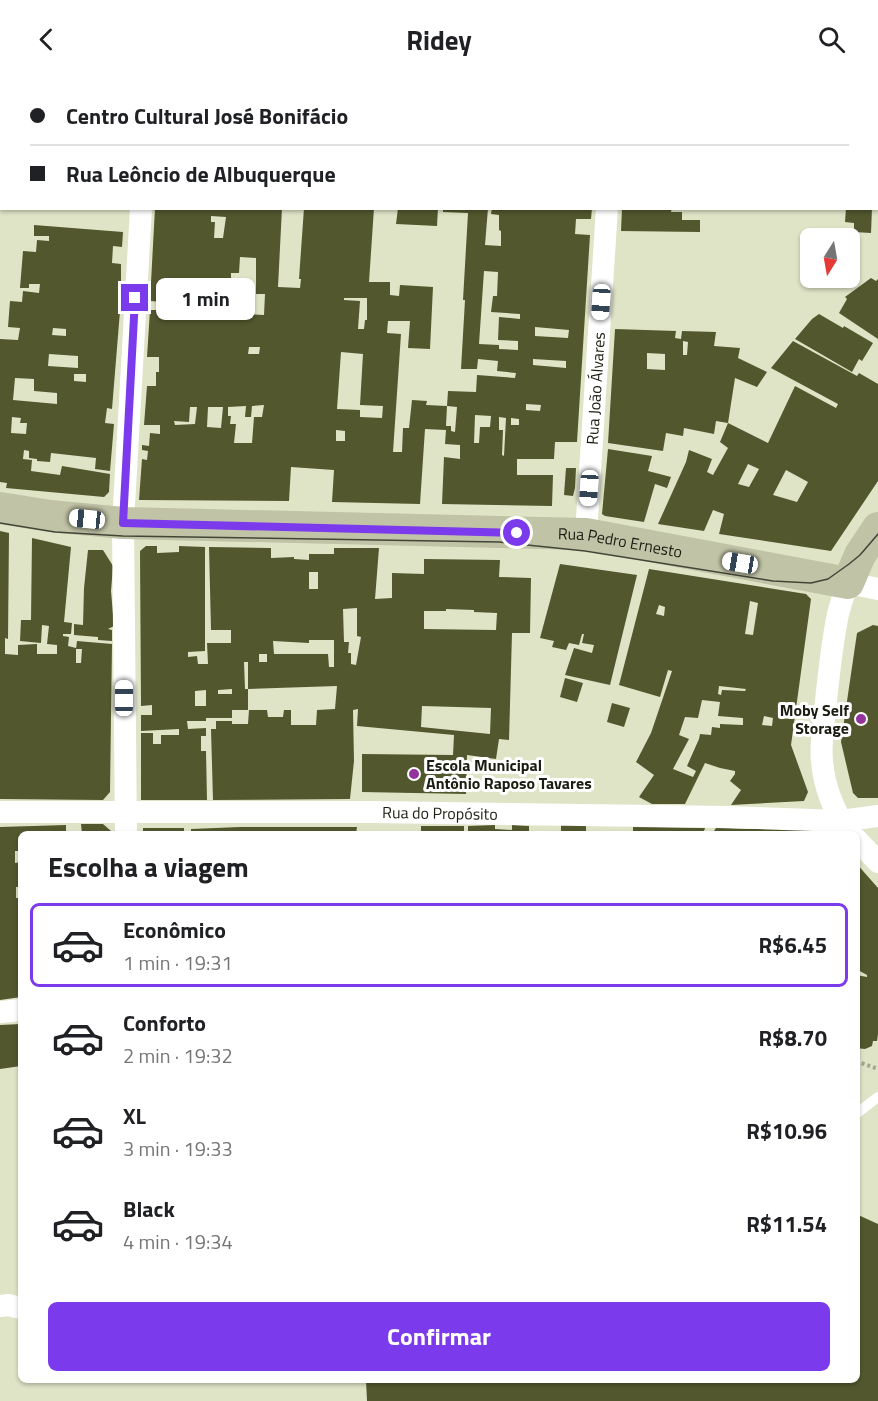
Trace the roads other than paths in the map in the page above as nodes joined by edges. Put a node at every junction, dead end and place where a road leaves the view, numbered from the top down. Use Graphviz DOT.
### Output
graph roads {
  1 [pos="141,210"];
  2 [pos="607,210"];
  3 [pos="0,508"];
  4 [pos="123,523"];
  5 [pos="878,528"];
  6 [pos="586,534"];
  7 [pos="848,583"];
  8 [pos="878,589"];
  9 [pos="0,812"];
  10 [pos="878,816"];
  11 [pos="126,823"];
  12 [pos="847,827"];
  13 [pos="860,843"];
  14 [pos="878,862"];
  15 [pos="18,1010"];
  16 [pos="0,1012"];
  17 [pos="878,1097"];
  18 [pos="860,1111"];
  19 [pos="0,1306"];
  20 [pos="18,1307"];
  1 -- 4 [label="street"];
  2 -- 6 [label="street, Rua João Álvares"];
  3 -- 4 [label="street, Rua Pedro Ernesto"];
  4 -- 6 [label="street, Rua Pedro Ernesto"];
  4 -- 11 [label="street"];
  5 -- 7 [label="street"];
  6 -- 7 [label="street, Rua Pedro Ernesto"];
  7 -- 8 [label="street, Rua Pedro Ernesto"];
  7 -- 12 [label="street"];
  9 -- 11 [label="street, Rua do Propósito"];
  10 -- 12 [label="street, Rua do Propósito"];
  11 -- 12 [label="street, Rua do Propósito"];
  13 -- 14 [label="street"];
  15 -- 16 [label="street"];
  17 -- 18 [label="lane"];
  19 -- 20 [label="street"];
}
